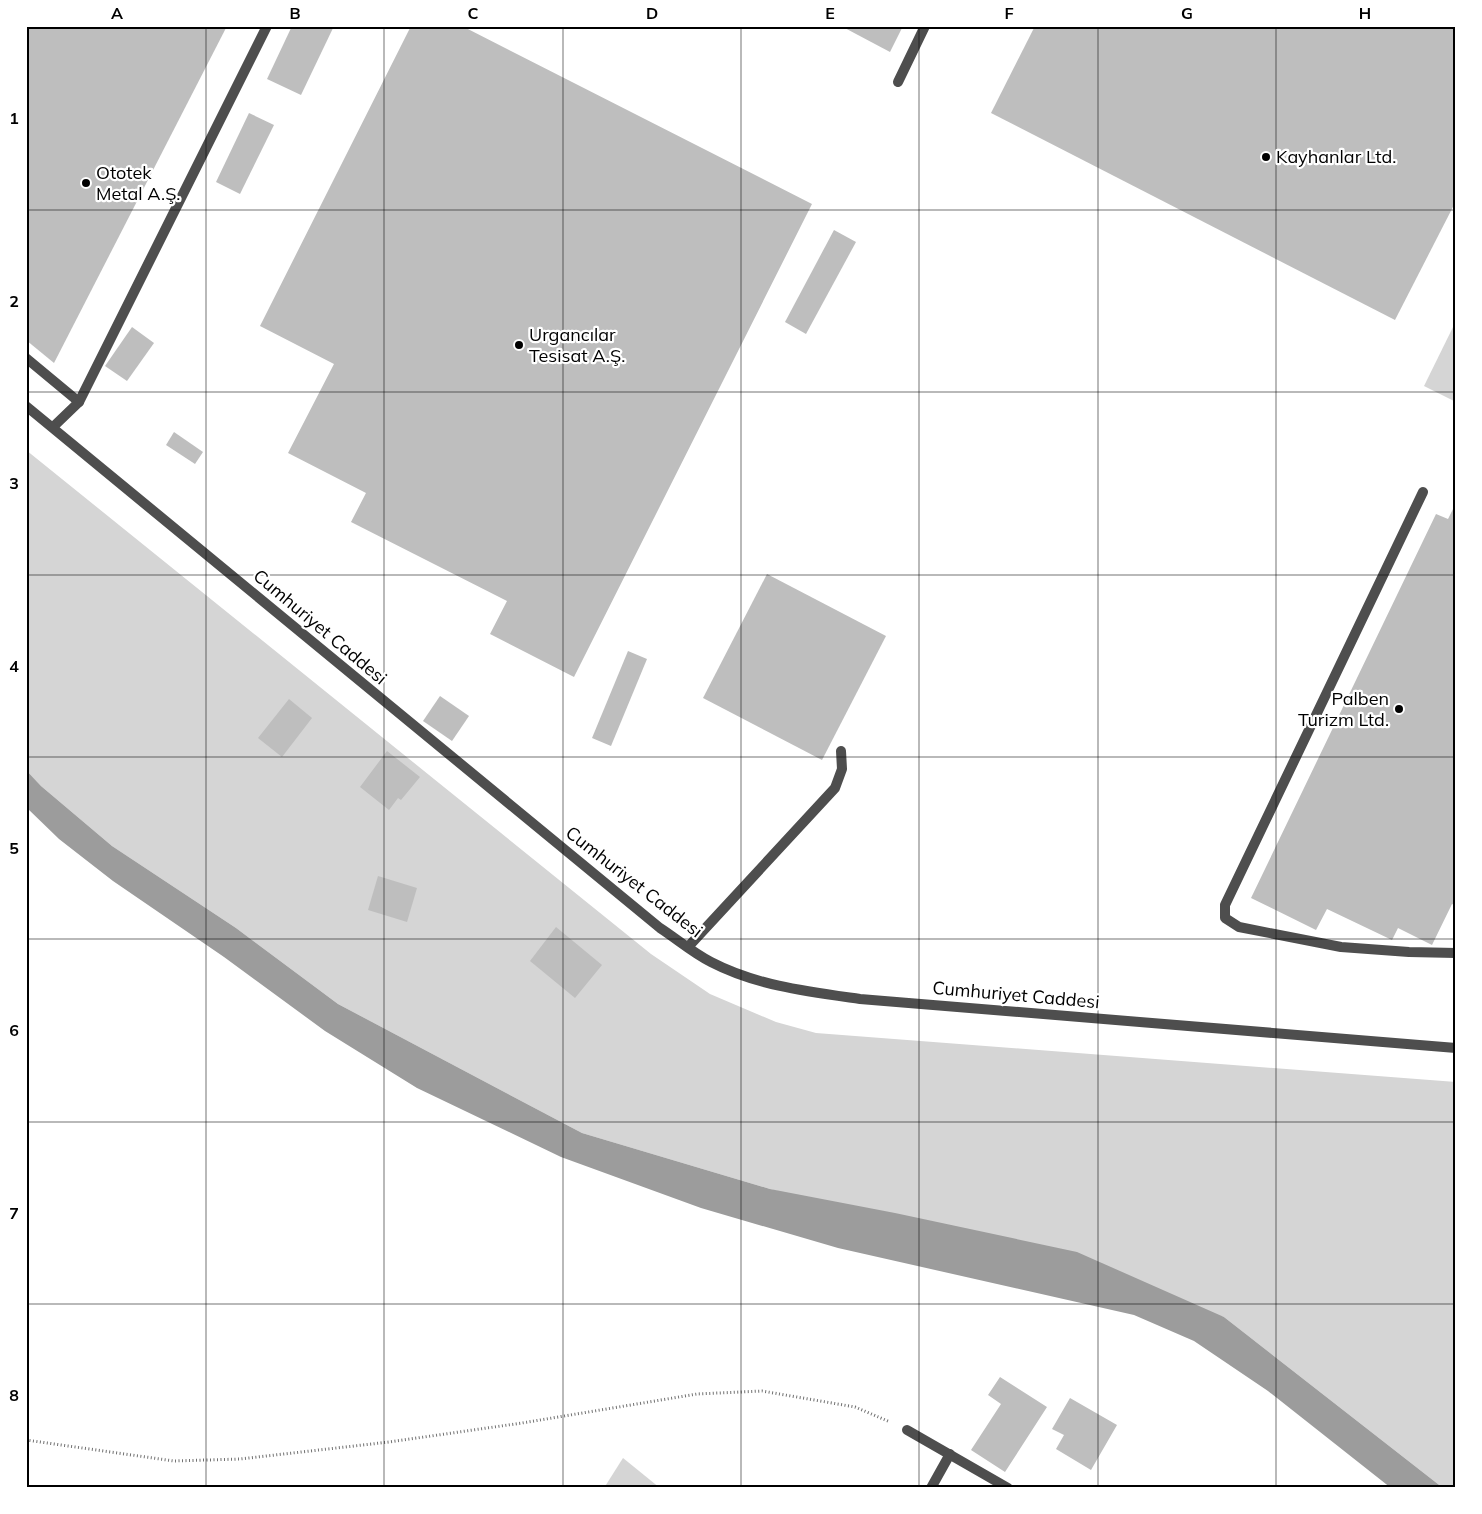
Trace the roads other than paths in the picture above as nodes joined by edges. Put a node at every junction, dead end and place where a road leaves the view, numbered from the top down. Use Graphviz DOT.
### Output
graph roads {
  1 [pos="266,26"];
  2 [pos="925,26"];
  3 [pos="898,82"];
  4 [pos="26,358"];
  5 [pos="78,402"];
  6 [pos="26,406"];
  7 [pos="53,428"];
  8 [pos="1423,492"];
  9 [pos="840,751"];
  10 [pos="688,947"];
  11 [pos="1456,953"];
  12 [pos="1456,1048"];
  13 [pos="906,1430"];
  14 [pos="950,1454"];
  15 [pos="931,1488"];
  16 [pos="1008,1488"];
  1 -- 5 [label="street"];
  2 -- 3 [label="street"];
  4 -- 5 [label="street"];
  5 -- 7 [label="street"];
  6 -- 7 [label="street, Cumhuriyet Caddesi"];
  7 -- 10 [label="street, Cumhuriyet Caddesi"];
  8 -- 11 [label="street"];
  9 -- 10 [label="street"];
  10 -- 12 [label="street, Cumhuriyet Caddesi"];
  13 -- 14 [label="street"];
  14 -- 15 [label="street"];
  14 -- 16 [label="street"];
}
